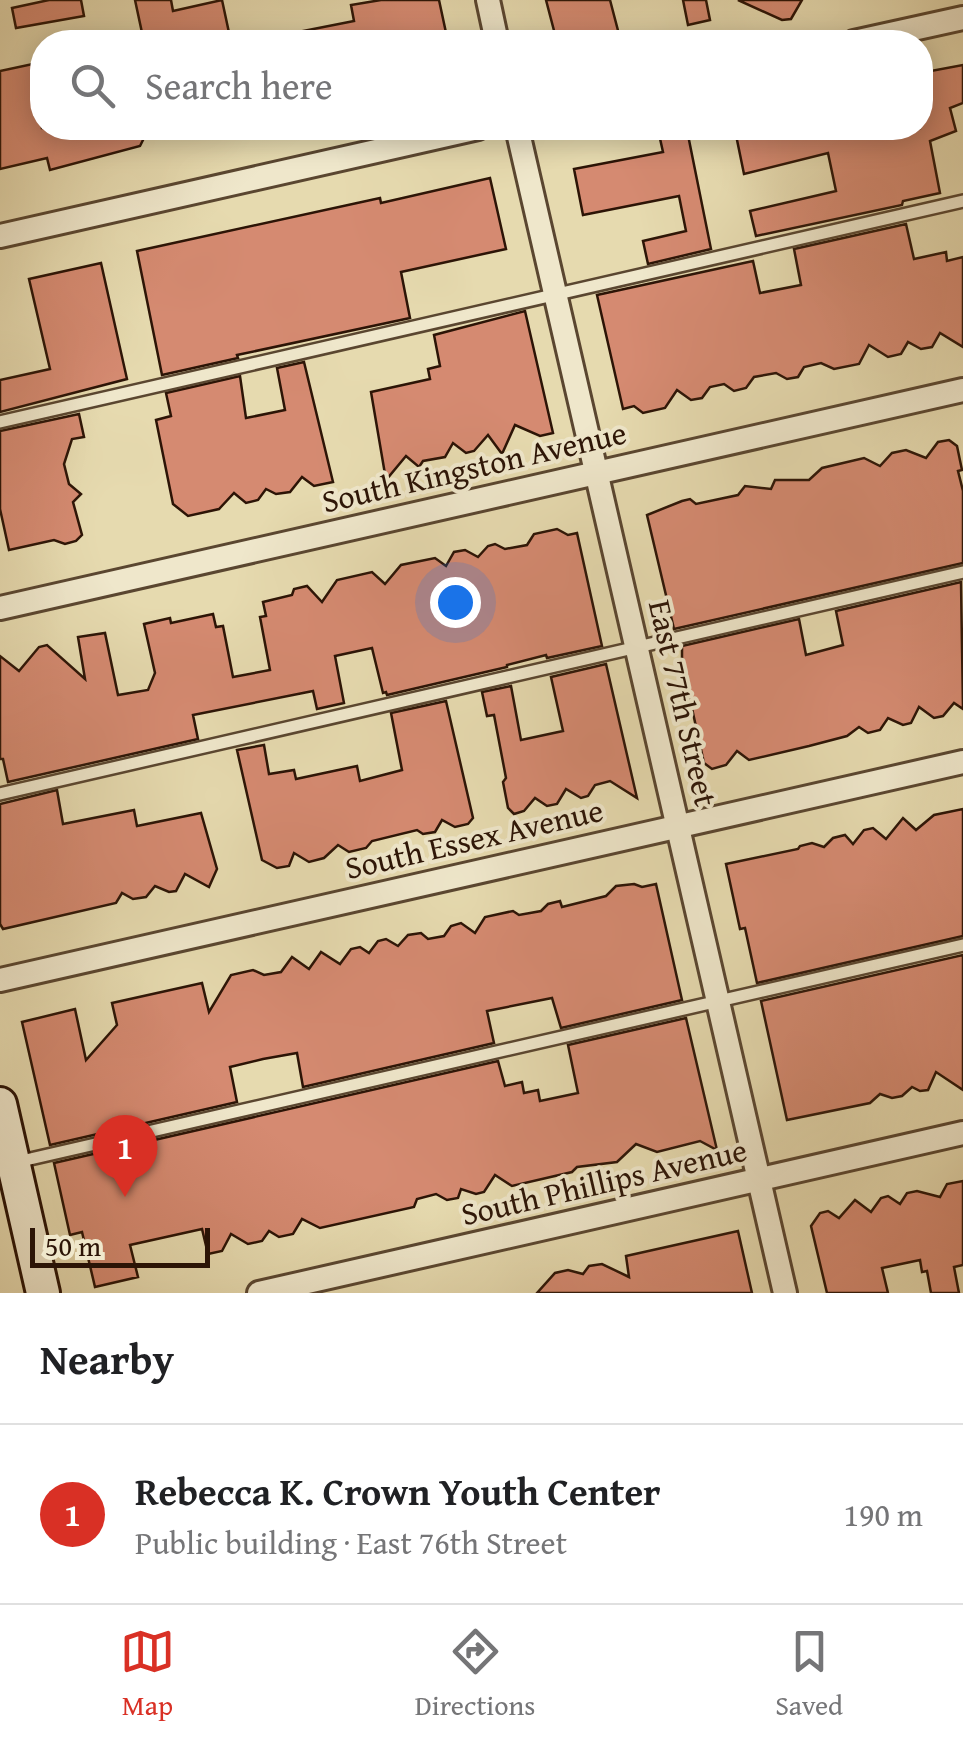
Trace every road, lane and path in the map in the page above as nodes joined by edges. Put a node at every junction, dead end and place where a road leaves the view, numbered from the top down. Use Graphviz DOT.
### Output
graph roads {
  1 [pos="488,0"];
  2 [pos="963,18"];
  3 [pos="495,30"];
  4 [pos="908,30"];
  5 [pos="425,140"];
  6 [pos="520,140"];
  7 [pos="963,201"];
  8 [pos="0,236"];
  9 [pos="555,294"];
  10 [pos="963,390"];
  11 [pos="0,422"];
  12 [pos="596,473"];
  13 [pos="963,572"];
  14 [pos="0,608"];
  15 [pos="636,647"];
  16 [pos="963,762"];
  17 [pos="0,794"];
  18 [pos="678,826"];
  19 [pos="963,946"];
  20 [pos="0,980"];
  21 [pos="718,1002"];
  22 [pos="0,1104"];
  23 [pos="963,1133"];
  24 [pos="7,1164"];
  25 [pos="759,1180"];
  26 [pos="44,1293"];
  27 [pos="259,1293"];
  28 [pos="785,1293"];
  1 -- 3 [label="street"];
  2 -- 4 [label="street"];
  5 -- 8 [label="street"];
  6 -- 9 [label="street, East 77th Street"];
  7 -- 9 [label="lane"];
  9 -- 11 [label="lane"];
  9 -- 12 [label="street, East 77th Street"];
  10 -- 12 [label="street, South Kingston Avenue"];
  12 -- 14 [label="street, South Kingston Avenue"];
  12 -- 15 [label="street, East 77th Street"];
  13 -- 15 [label="lane"];
  15 -- 17 [label="lane"];
  15 -- 18 [label="street, East 77th Street"];
  16 -- 18 [label="street, South Essex Avenue"];
  18 -- 20 [label="street, South Essex Avenue"];
  18 -- 21 [label="street, East 77th Street"];
  19 -- 21 [label="lane"];
  21 -- 24 [label="lane"];
  21 -- 25 [label="street, East 77th Street"];
  22 -- 24 [label="street"];
  23 -- 25 [label="street, South Phillips Avenue"];
  24 -- 26 [label="street"];
  25 -- 27 [label="street, South Phillips Avenue"];
  25 -- 28 [label="street, East 77th Street"];
}
